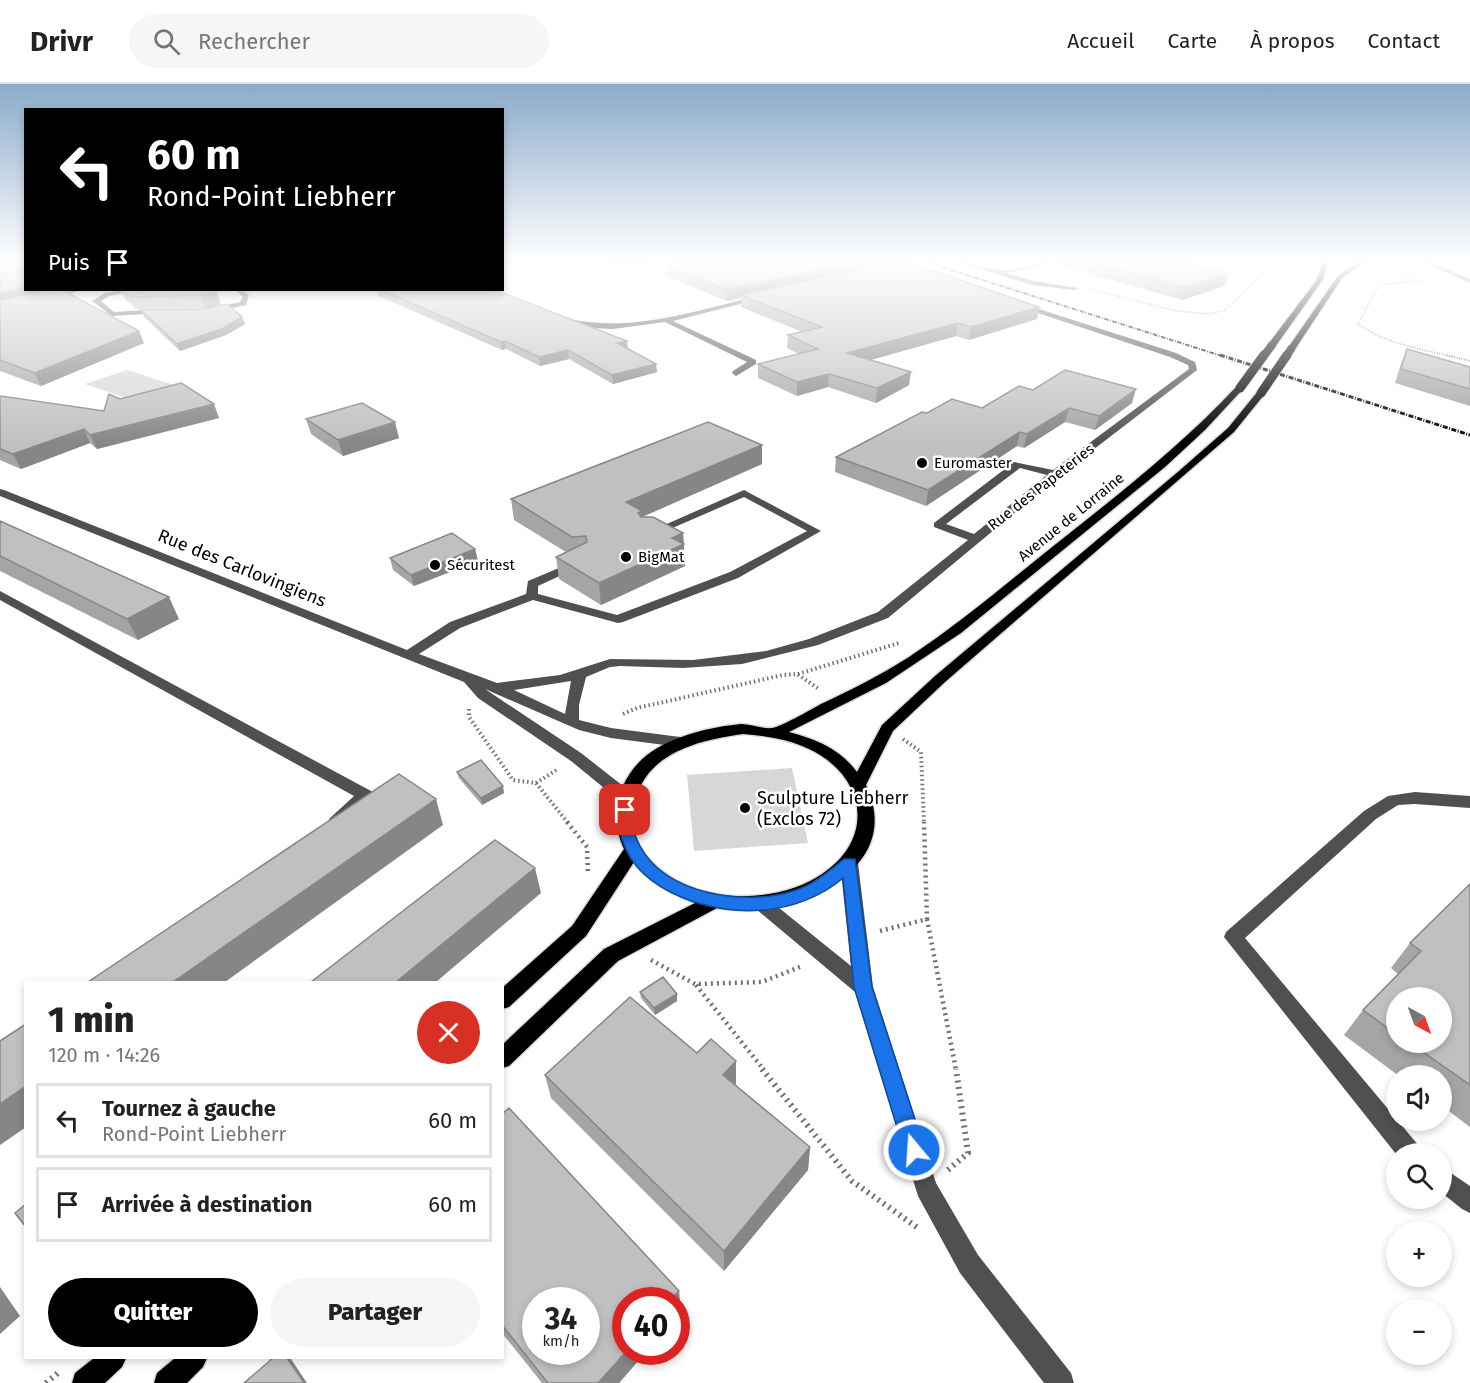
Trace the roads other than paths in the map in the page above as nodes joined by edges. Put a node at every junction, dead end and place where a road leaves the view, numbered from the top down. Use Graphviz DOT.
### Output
graph roads {
  1 [pos="578,323"];
  2 [pos="641,323"];
  3 [pos="671,323"];
  4 [pos="1075,323"];
  5 [pos="1288,323"];
  6 [pos="1309,323"];
  7 [pos="736,373"];
  8 [pos="1055,474"];
  9 [pos="0,492"];
  10 [pos="648,535"];
  11 [pos="976,539"];
  12 [pos="583,562"];
  13 [pos="0,595"];
  14 [pos="532,596"];
  15 [pos="408,655"];
  16 [pos="580,674"];
  17 [pos="470,679"];
  18 [pos="499,687"];
  19 [pos="572,722"];
  20 [pos="776,732"];
  21 [pos="680,742"];
  22 [pos="858,783"];
  23 [pos="626,797"];
  24 [pos="1470,802"];
  25 [pos="322,831"];
  26 [pos="633,849"];
  27 [pos="849,863"];
  28 [pos="715,901"];
  29 [pos="762,904"];
  30 [pos="863,987"];
  31 [pos="504,998"];
  32 [pos="504,1057"];
  33 [pos="1402,1143"];
  34 [pos="1452,1187"];
  35 [pos="1470,1201"];
  36 [pos="112,1359"];
  37 [pos="193,1359"];
  38 [pos="85,1383"];
  39 [pos="167,1383"];
  40 [pos="1061,1383"];
  1 -- 2 [label="street"];
  3 -- 7 [label="street"];
  4 -- 8 [label="street, Rue des Papeteries"];
  5 -- 20 [label="main road, Avenue de Lorraine, bridge"];
  6 -- 22 [label="main road, bridge"];
  8 -- 11 [label="street, Rue des Papeteries"];
  8 -- 11 [label="street"];
  9 -- 15 [label="street, Rue des Carlovingiens"];
  10 -- 14 [label="street"];
  11 -- 16 [label="street, Rue des Papeteries"];
  12 -- 14 [label="street"];
  13 -- 25 [label="street"];
  14 -- 15 [label="street"];
  15 -- 17 [label="street, Rue des Carlovingiens"];
  16 -- 18 [label="street, Rue des Papeteries"];
  16 -- 19 [label="street"];
  17 -- 18 [label="street, Rue des Carlovingiens"];
  17 -- 23 [label="street, Rue des Carlovingiens"];
  18 -- 19 [label="street, Rue des Carlovingiens"];
  19 -- 21 [label="street, Rue des Carlovingiens"];
  20 -- 21 [label="main road"];
  20 -- 22 [label="main road"];
  21 -- 23 [label="main road"];
  22 -- 27 [label="main road"];
  23 -- 26 [label="main road"];
  24 -- 33 [label="street"];
  26 -- 28 [label="main road"];
  26 -- 31 [label="main road"];
  27 -- 29 [label="main road"];
  27 -- 30 [label="street"];
  28 -- 29 [label="main road"];
  28 -- 32 [label="main road"];
  29 -- 30 [label="street"];
  30 -- 40 [label="street"];
  34 -- 35 [label="street"];
  36 -- 38 [label="main road"];
  37 -- 39 [label="main road"];
}
